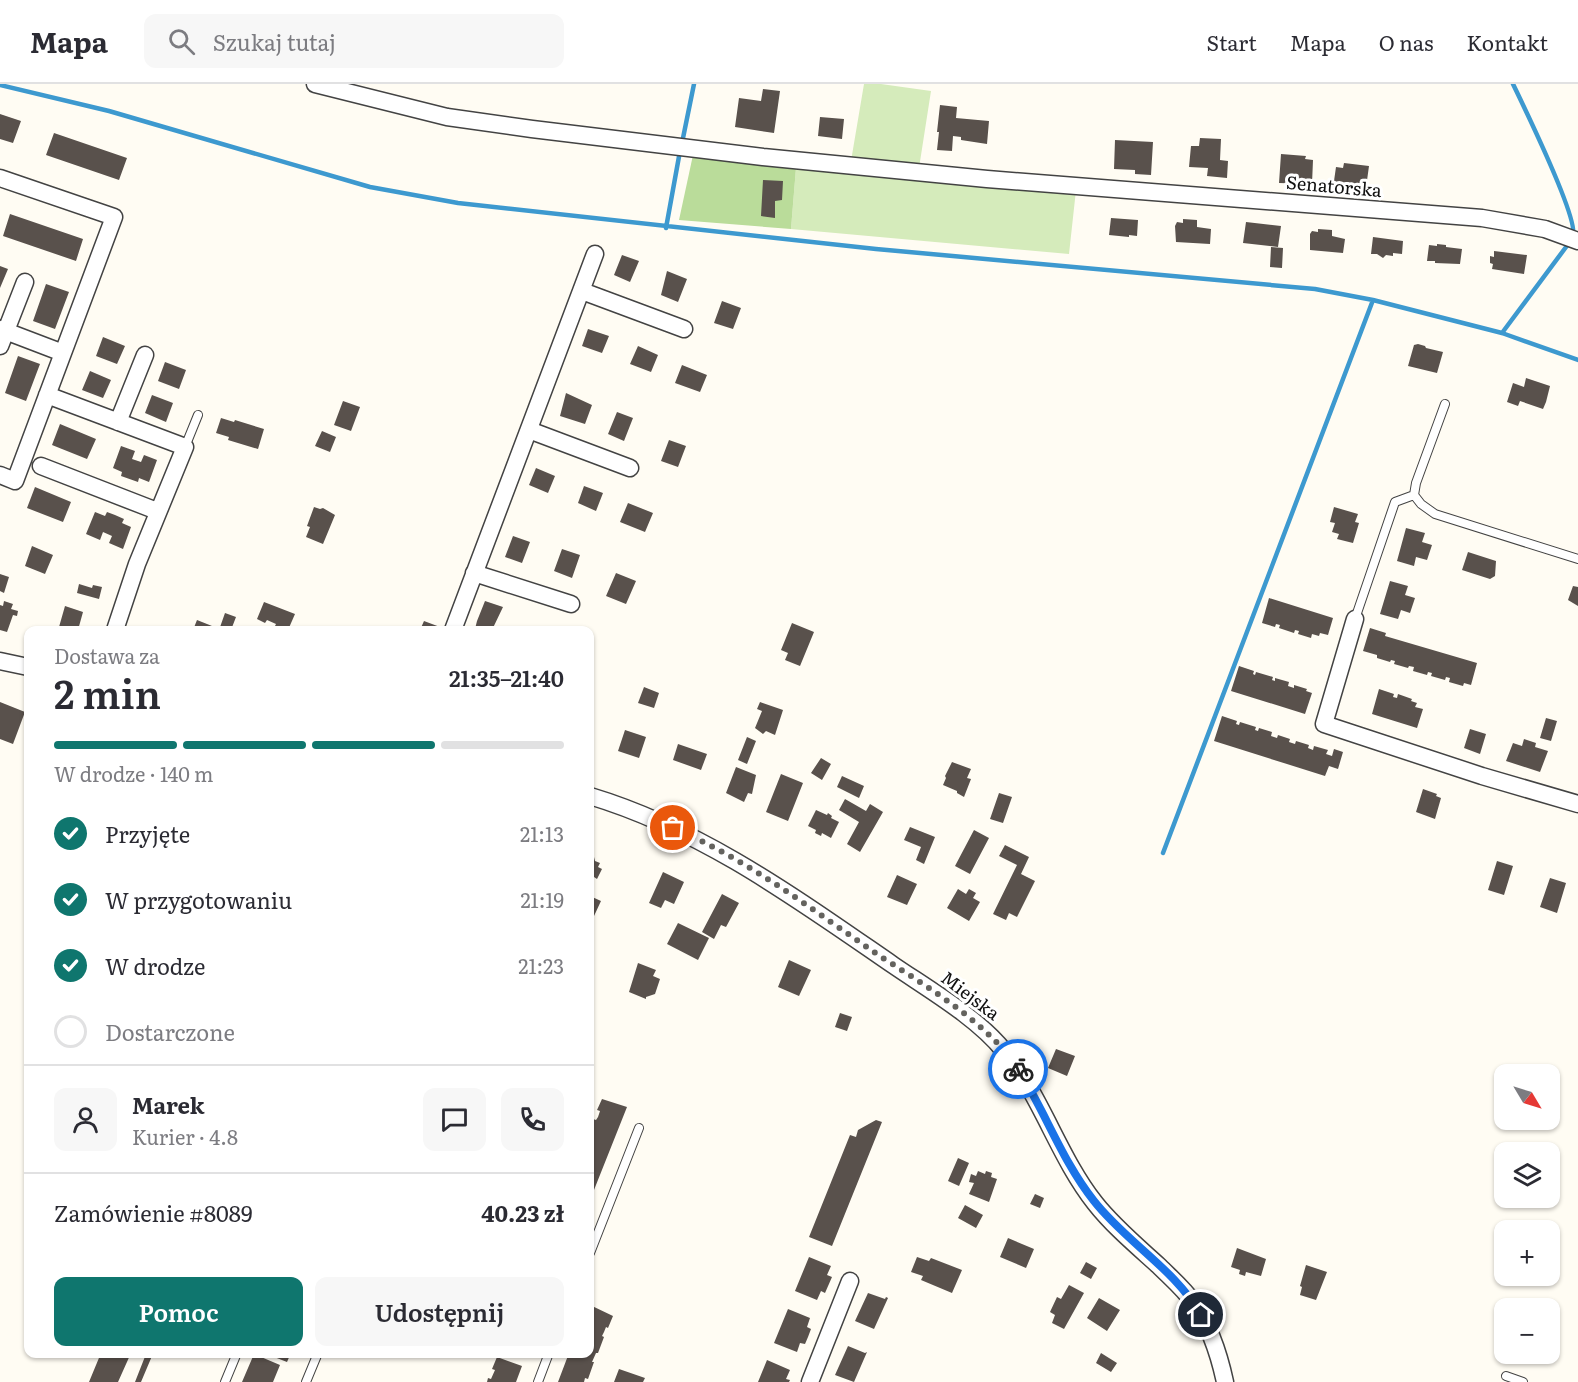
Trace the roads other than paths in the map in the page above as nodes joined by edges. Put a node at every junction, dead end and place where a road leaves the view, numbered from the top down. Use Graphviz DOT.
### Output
graph roads {
  1 [pos="315,84"];
  2 [pos="0,178"];
  3 [pos="1570,238"];
  4 [pos="595,254"];
  5 [pos="25,282"];
  6 [pos="582,291"];
  7 [pos="684,329"];
  8 [pos="2,335"];
  9 [pos="63,352"];
  10 [pos="145,355"];
  11 [pos="47,395"];
  12 [pos="1445,404"];
  13 [pos="198,415"];
  14 [pos="118,422"];
  15 [pos="529,430"];
  16 [pos="185,447"];
  17 [pos="41,466"];
  18 [pos="630,468"];
  19 [pos="0,475"];
  20 [pos="1414,495"];
  21 [pos="157,512"];
  22 [pos="1578,559"];
  23 [pos="474,573"];
  24 [pos="571,604"];
  25 [pos="1355,619"];
  26 [pos="116,626"];
  27 [pos="454,626"];
  28 [pos="1,663"];
  29 [pos="24,666"];
  30 [pos="594,798"];
  31 [pos="1578,804"];
  32 [pos="639,1128"];
  33 [pos="594,1243"];
  34 [pos="850,1281"];
  35 [pos="235,1358"];
  36 [pos="316,1358"];
  37 [pos="547,1358"];
  38 [pos="1506,1377"];
  39 [pos="225,1382"];
  40 [pos="306,1382"];
  41 [pos="538,1382"];
  42 [pos="810,1382"];
  43 [pos="1225,1382"];
  44 [pos="1523,1382"];
  1 -- 3 [label="street, Senatorska"];
  2 -- 9 [label="street"];
  4 -- 6 [label="street"];
  5 -- 8 [label="street"];
  6 -- 7 [label="street"];
  6 -- 15 [label="street"];
  8 -- 9 [label="street"];
  9 -- 11 [label="street"];
  10 -- 14 [label="street"];
  11 -- 14 [label="street"];
  11 -- 19 [label="street"];
  12 -- 20 [label="lane"];
  13 -- 16 [label="lane"];
  14 -- 16 [label="street"];
  15 -- 18 [label="street"];
  15 -- 23 [label="street"];
  16 -- 21 [label="street"];
  17 -- 21 [label="street"];
  20 -- 22 [label="lane"];
  20 -- 25 [label="lane"];
  21 -- 26 [label="street"];
  23 -- 24 [label="street"];
  23 -- 27 [label="street"];
  25 -- 31 [label="street"];
  28 -- 29 [label="street"];
  30 -- 43 [label="street, Miejska"];
  32 -- 33 [label="lane"];
  34 -- 42 [label="street"];
  35 -- 39 [label="lane"];
  36 -- 40 [label="lane"];
  37 -- 41 [label="lane"];
  38 -- 44 [label="lane"];
}
